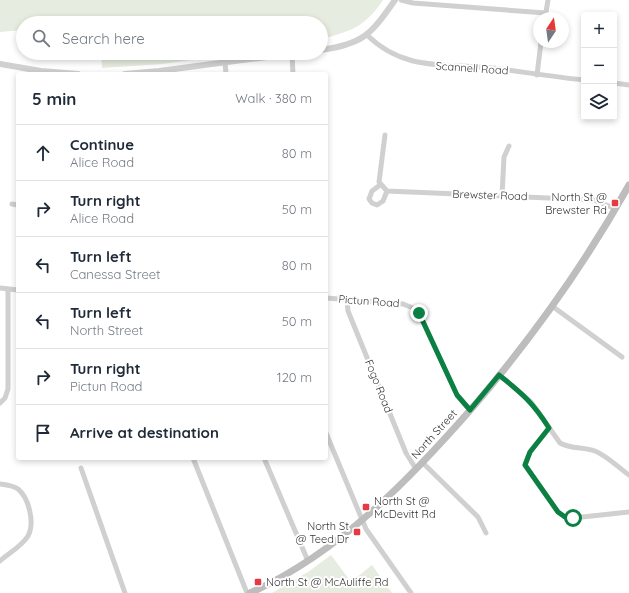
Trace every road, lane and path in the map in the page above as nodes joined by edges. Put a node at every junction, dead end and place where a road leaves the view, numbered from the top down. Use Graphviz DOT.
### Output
graph roads {
  1 [pos="395,0"];
  2 [pos="401,0"];
  3 [pos="548,0"];
  4 [pos="546,12"];
  5 [pos="533,15"];
  6 [pos="367,36"];
  7 [pos="540,48"];
  8 [pos="328,49"];
  9 [pos="241,60"];
  10 [pos="294,60"];
  11 [pos="225,62"];
  12 [pos="0,64"];
  13 [pos="41,72"];
  14 [pos="148,72"];
  15 [pos="226,72"];
  16 [pos="293,72"];
  17 [pos="537,75"];
  18 [pos="581,80"];
  19 [pos="617,84"];
  20 [pos="629,85"];
  21 [pos="385,135"];
  22 [pos="509,146"];
  23 [pos="380,185"];
  24 [pos="629,185"];
  25 [pos="387,191"];
  26 [pos="502,196"];
  27 [pos="12,204"];
  28 [pos="16,205"];
  29 [pos="616,209"];
  30 [pos="0,288"];
  31 [pos="8,289"];
  32 [pos="16,290"];
  33 [pos="328,298"];
  34 [pos="347,300"];
  35 [pos="552,306"];
  36 [pos="622,357"];
  37 [pos="499,375"];
  38 [pos="0,403"];
  39 [pos="470,410"];
  40 [pos="549,428"];
  41 [pos="328,438"];
  42 [pos="193,460"];
  43 [pos="265,460"];
  44 [pos="423,463"];
  45 [pos="82,468"];
  46 [pos="416,469"];
  47 [pos="628,474"];
  48 [pos="0,484"];
  49 [pos="629,512"];
  50 [pos="361,520"];
  51 [pos="486,533"];
  52 [pos="0,561"];
  53 [pos="308,562"];
  54 [pos="125,593"];
  55 [pos="249,593"];
  56 [pos="411,593"];
  1 -- 6 [label="street"];
  2 -- 5 [label="street"];
  3 -- 4 [label="street"];
  6 -- 8 [label="street"];
  6 -- 17 [label="street, Scannell Road"];
  7 -- 17 [label="street"];
  9 -- 11 [label="street"];
  10 -- 16 [label="street"];
  11 -- 14 [label="street"];
  11 -- 15 [label="street"];
  12 -- 13 [label="street"];
  17 -- 18 [label="street, Scannell Road"];
  19 -- 20 [label="street"];
  21 -- 23 [label="street"];
  22 -- 26 [label="street"];
  23 -- 25 [label="street"];
  23 -- 25 [label="street"];
  24 -- 29 [label="main road, North Street"];
  25 -- 26 [label="street, Brewster Road"];
  26 -- 29 [label="street, Brewster Road"];
  27 -- 28 [label="street"];
  29 -- 35 [label="main road, North Street"];
  30 -- 31 [label="street"];
  31 -- 32 [label="street"];
  31 -- 38 [label="street"];
  33 -- 34 [label="street, Pictun Road"];
  34 -- 39 [label="street, Pictun Road"];
  34 -- 46 [label="street, Fogo Road"];
  35 -- 36 [label="street"];
  35 -- 37 [label="main road, North Street"];
  37 -- 39 [label="main road, North Street"];
  37 -- 40 [label="street"];
  39 -- 44 [label="main road, North Street"];
  40 -- 47 [label="street"];
  40 -- 49 [label="street"];
  41 -- 50 [label="street"];
  42 -- 55 [label="street"];
  43 -- 53 [label="street"];
  44 -- 46 [label="main road, North Street"];
  44 -- 51 [label="street"];
  45 -- 54 [label="street"];
  46 -- 50 [label="main road, North Street"];
  48 -- 52 [label="street"];
  50 -- 53 [label="main road, North Street"];
  50 -- 56 [label="street"];
  53 -- 55 [label="main road, North Street"];
}
